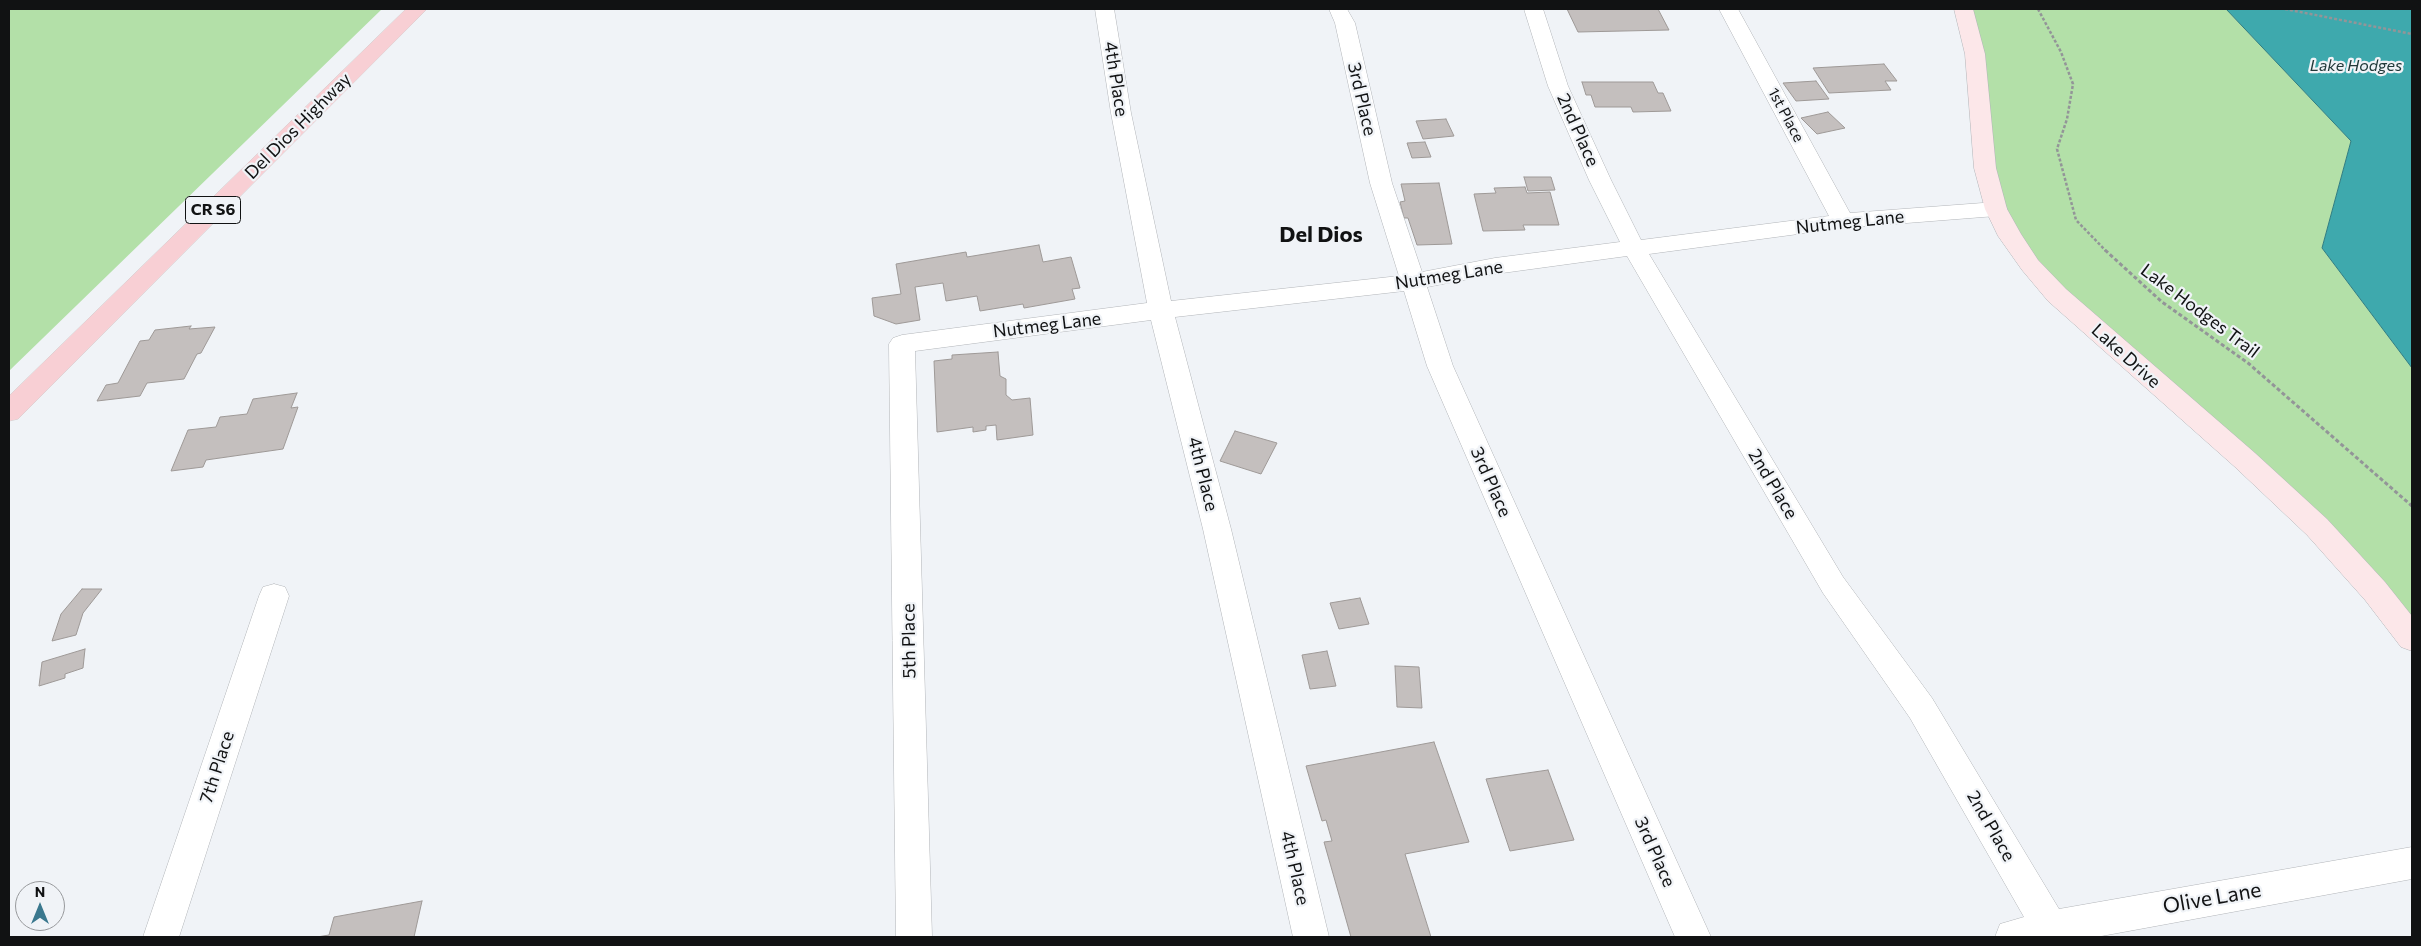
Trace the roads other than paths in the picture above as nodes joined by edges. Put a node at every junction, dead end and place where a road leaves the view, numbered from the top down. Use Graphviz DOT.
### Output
graph roads {
  1 [pos="417,9"];
  2 [pos="1104,9"];
  3 [pos="1338,9"];
  4 [pos="1533,9"];
  5 [pos="1729,9"];
  6 [pos="1963,9"];
  7 [pos="1996,209"];
  8 [pos="1843,221"];
  9 [pos="1634,250"];
  10 [pos="1413,282"];
  11 [pos="1161,310"];
  12 [pos="902,344"];
  13 [pos="9,412"];
  14 [pos="274,596"];
  15 [pos="2412,638"];
  16 [pos="2412,864"];
  17 [pos="2053,933"];
  18 [pos="161,937"];
  19 [pos="914,937"];
  20 [pos="1311,937"];
  21 [pos="1693,937"];
  22 [pos="2013,937"];
  1 -- 13 [label="main road, Del Dios Highway / CR S6"];
  2 -- 11 [label="street, 4th Place"];
  3 -- 10 [label="street, 3rd Place"];
  4 -- 9 [label="street, 2nd Place"];
  5 -- 8 [label="street, 1st Place"];
  6 -- 7 [label="street, Lake Drive"];
  7 -- 8 [label="street, Nutmeg Lane"];
  7 -- 15 [label="street, Lake Drive"];
  8 -- 9 [label="street, Nutmeg Lane"];
  9 -- 10 [label="street, Nutmeg Lane"];
  9 -- 17 [label="street, 2nd Place"];
  10 -- 11 [label="street, Nutmeg Lane"];
  10 -- 21 [label="street, 3rd Place"];
  11 -- 12 [label="street, Nutmeg Lane"];
  11 -- 20 [label="street, 4th Place"];
  12 -- 19 [label="street, 5th Place"];
  14 -- 18 [label="street, 7th Place"];
  16 -- 17 [label="street, Olive Lane"];
  17 -- 22 [label="street, Olive Lane"];
}
